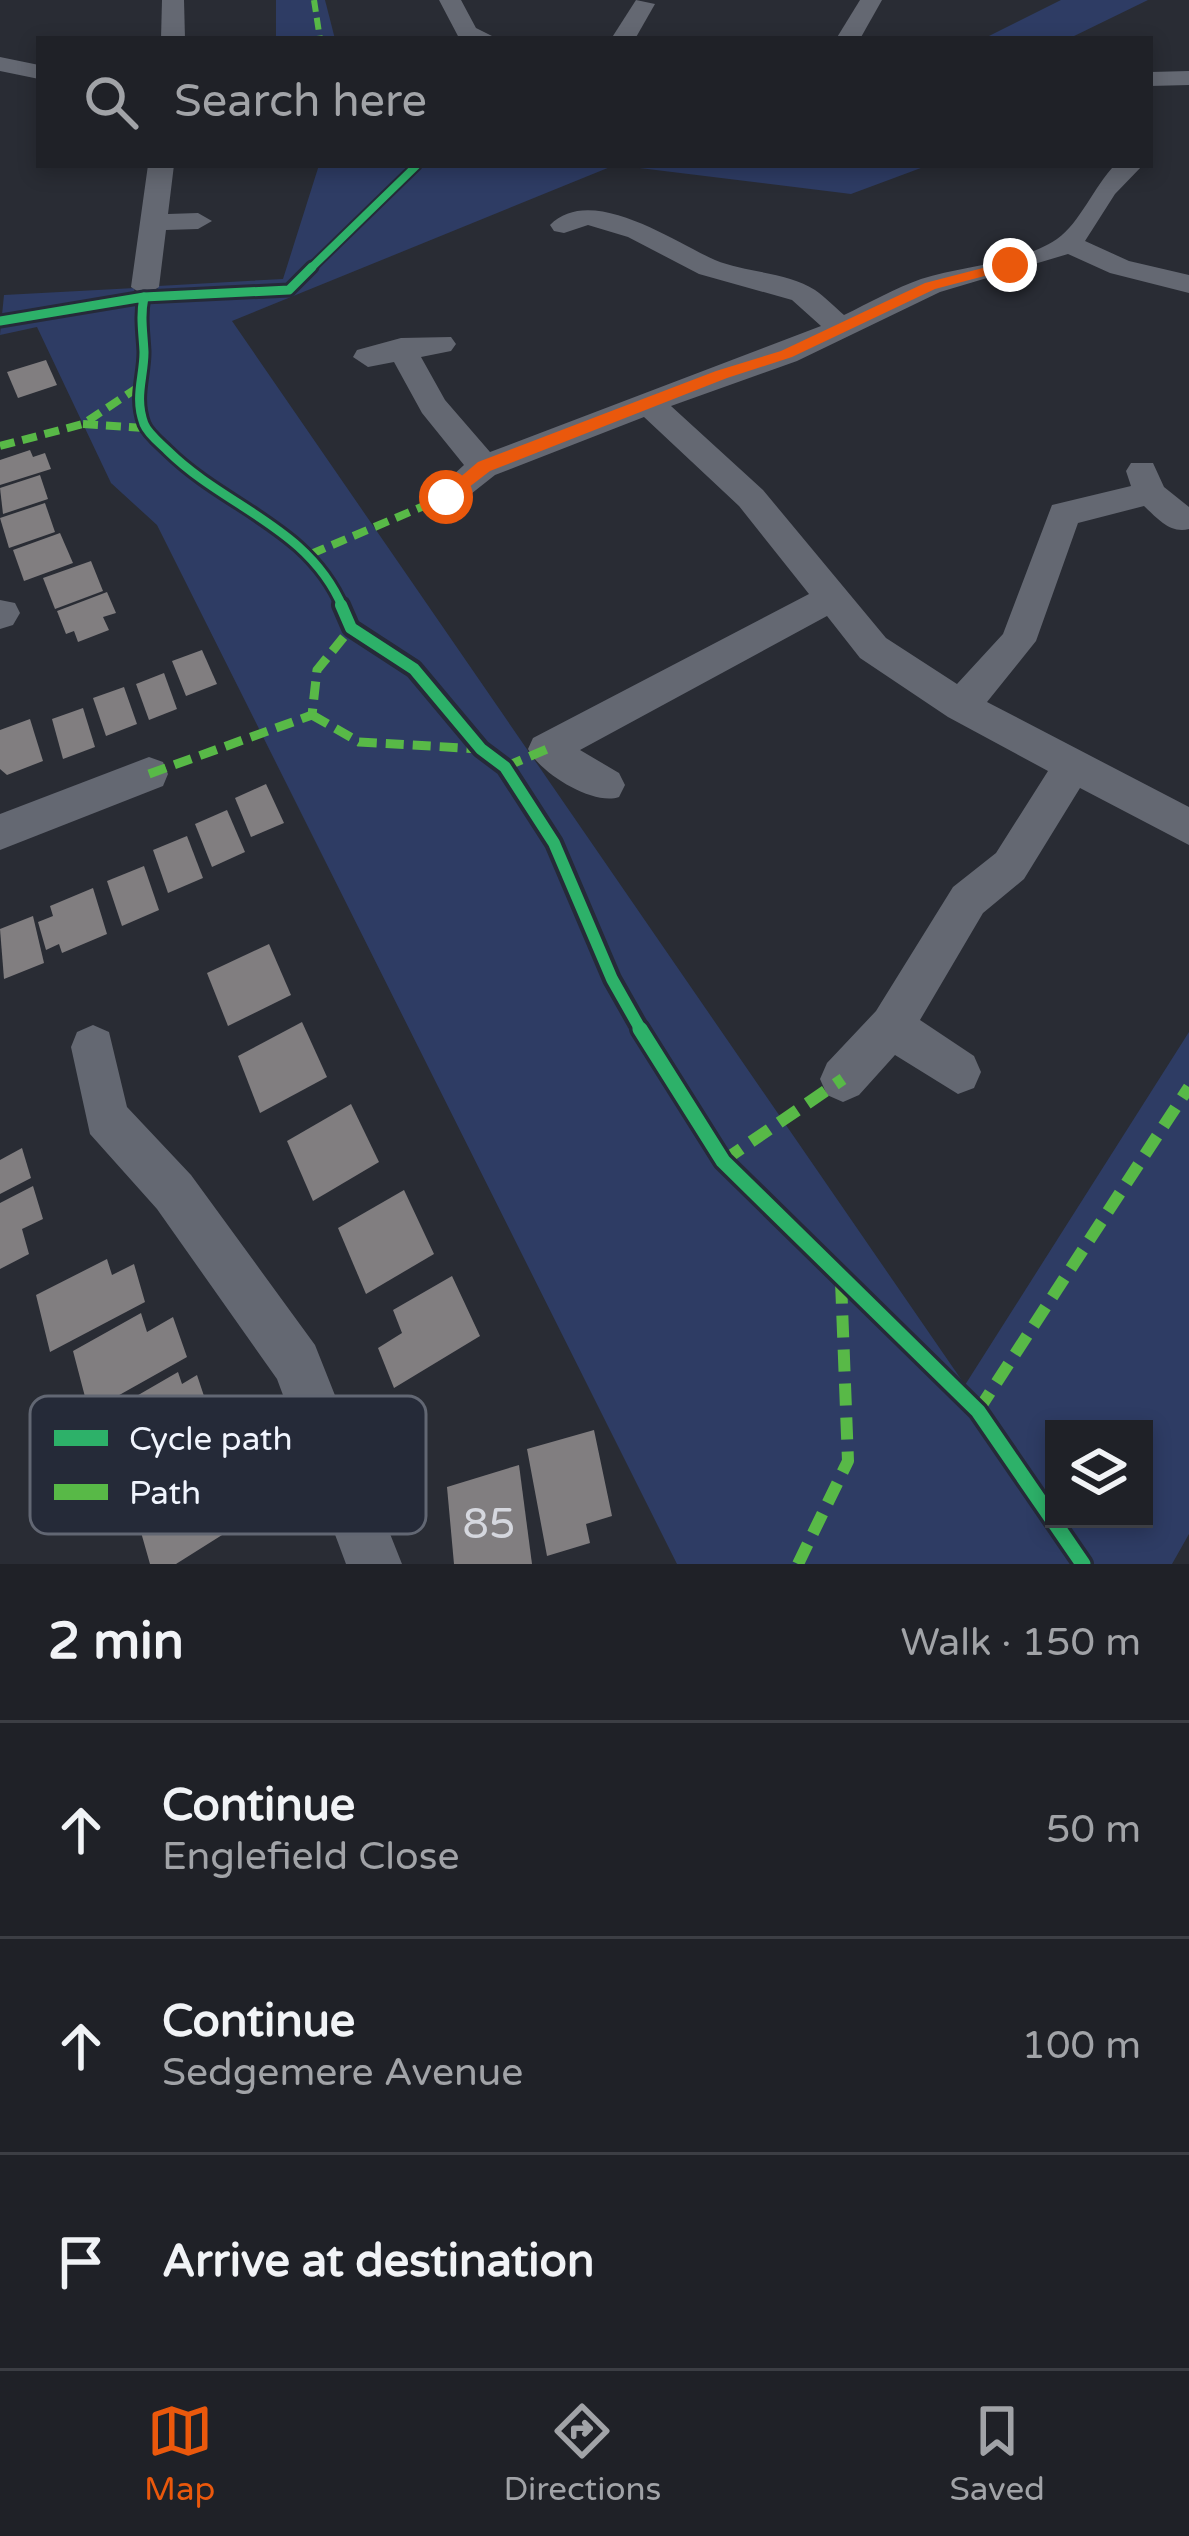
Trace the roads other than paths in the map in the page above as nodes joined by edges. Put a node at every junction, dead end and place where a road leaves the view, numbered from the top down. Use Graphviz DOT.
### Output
graph roads {
  1 [pos="173,0"];
  2 [pos="450,0"];
  3 [pos="872,0"];
  4 [pos="632,11"];
  5 [pos="173,36"];
  6 [pos="476,36"];
  7 [pos="624,36"];
  8 [pos="850,36"];
  9 [pos="0,64"];
  10 [pos="36,71"];
  11 [pos="1189,78"];
  12 [pos="1153,80"];
  13 [pos="160,168"];
  14 [pos="1127,168"];
  15 [pos="580,213"];
  16 [pos="198,221"];
  17 [pos="151,223"];
  18 [pos="1068,244"];
  19 [pos="1189,284"];
  20 [pos="145,286"];
  21 [pos="842,329"];
  22 [pos="441,344"];
  23 [pos="401,348"];
  24 [pos="368,357"];
  25 [pos="648,403"];
  26 [pos="484,466"];
  27 [pos="446,497"];
  28 [pos="1181,519"];
  29 [pos="831,598"];
  30 [pos="961,706"];
  31 [pos="1072,767"];
  32 [pos="149,774"];
  33 [pos="605,785"];
  34 [pos="1189,827"];
  35 [pos="0,832"];
  36 [pos="892,1026"];
  37 [pos="93,1047"];
  38 [pos="958,1072"];
  39 [pos="843,1079"];
  40 [pos="310,1396"];
  41 [pos="363,1534"];
  42 [pos="374,1564"];
  1 -- 5 [label="street"];
  2 -- 6 [label="street"];
  3 -- 8 [label="street"];
  4 -- 7 [label="street"];
  9 -- 10 [label="street"];
  11 -- 12 [label="street"];
  13 -- 17 [label="street"];
  14 -- 18 [label="street"];
  15 -- 21 [label="street"];
  16 -- 17 [label="street"];
  17 -- 20 [label="street"];
  18 -- 19 [label="street"];
  18 -- 21 [label="street"];
  21 -- 25 [label="street"];
  22 -- 23 [label="street"];
  23 -- 24 [label="street"];
  23 -- 26 [label="street"];
  25 -- 26 [label="street"];
  25 -- 29 [label="street"];
  26 -- 27 [label="street"];
  28 -- 30 [label="street"];
  29 -- 30 [label="street"];
  29 -- 33 [label="street"];
  30 -- 31 [label="street"];
  31 -- 34 [label="street"];
  31 -- 36 [label="street"];
  32 -- 35 [label="street"];
  36 -- 38 [label="street"];
  36 -- 39 [label="street"];
  37 -- 40 [label="street"];
  41 -- 42 [label="street"];
}
